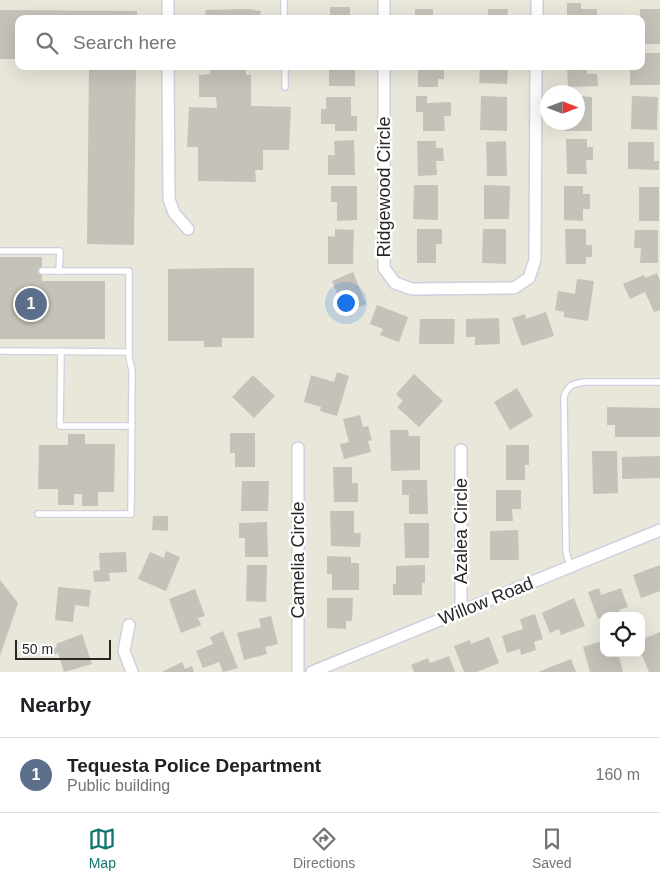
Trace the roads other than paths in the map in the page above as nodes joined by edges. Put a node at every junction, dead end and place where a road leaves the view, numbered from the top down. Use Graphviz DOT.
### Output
graph roads {
  1 [pos="168,0"];
  2 [pos="284,0"];
  3 [pos="384,0"];
  4 [pos="537,0"];
  5 [pos="168,15"];
  6 [pos="284,15"];
  7 [pos="384,15"];
  8 [pos="536,15"];
  9 [pos="168,70"];
  10 [pos="285,70"];
  11 [pos="384,70"];
  12 [pos="536,70"];
  13 [pos="285,87"];
  14 [pos="188,228"];
  15 [pos="0,251"];
  16 [pos="42,271"];
  17 [pos="60,271"];
  18 [pos="0,351"];
  19 [pos="61,351"];
  20 [pos="129,352"];
  21 [pos="660,382"];
  22 [pos="132,426"];
  23 [pos="298,448"];
  24 [pos="461,450"];
  25 [pos="38,514"];
  26 [pos="660,530"];
  27 [pos="570,567"];
  28 [pos="460,612"];
  29 [pos="129,625"];
  30 [pos="132,672"];
  31 [pos="298,672"];
  32 [pos="312,672"];
  1 -- 5 [label="street"];
  2 -- 6 [label="lane"];
  3 -- 7 [label="street"];
  4 -- 8 [label="street"];
  9 -- 14 [label="street"];
  10 -- 13 [label="lane"];
  11 -- 12 [label="street, Ridgewood Circle"];
  15 -- 17 [label="lane"];
  16 -- 17 [label="lane"];
  17 -- 20 [label="lane"];
  18 -- 19 [label="lane"];
  19 -- 20 [label="lane"];
  19 -- 22 [label="lane"];
  20 -- 22 [label="lane"];
  21 -- 27 [label="lane"];
  22 -- 25 [label="lane"];
  23 -- 31 [label="street, Camelia Circle"];
  24 -- 28 [label="street, Azalea Circle"];
  26 -- 27 [label="street, Willow Road"];
  27 -- 28 [label="street, Willow Road"];
  28 -- 32 [label="street, Willow Road"];
  29 -- 30 [label="street"];
}
